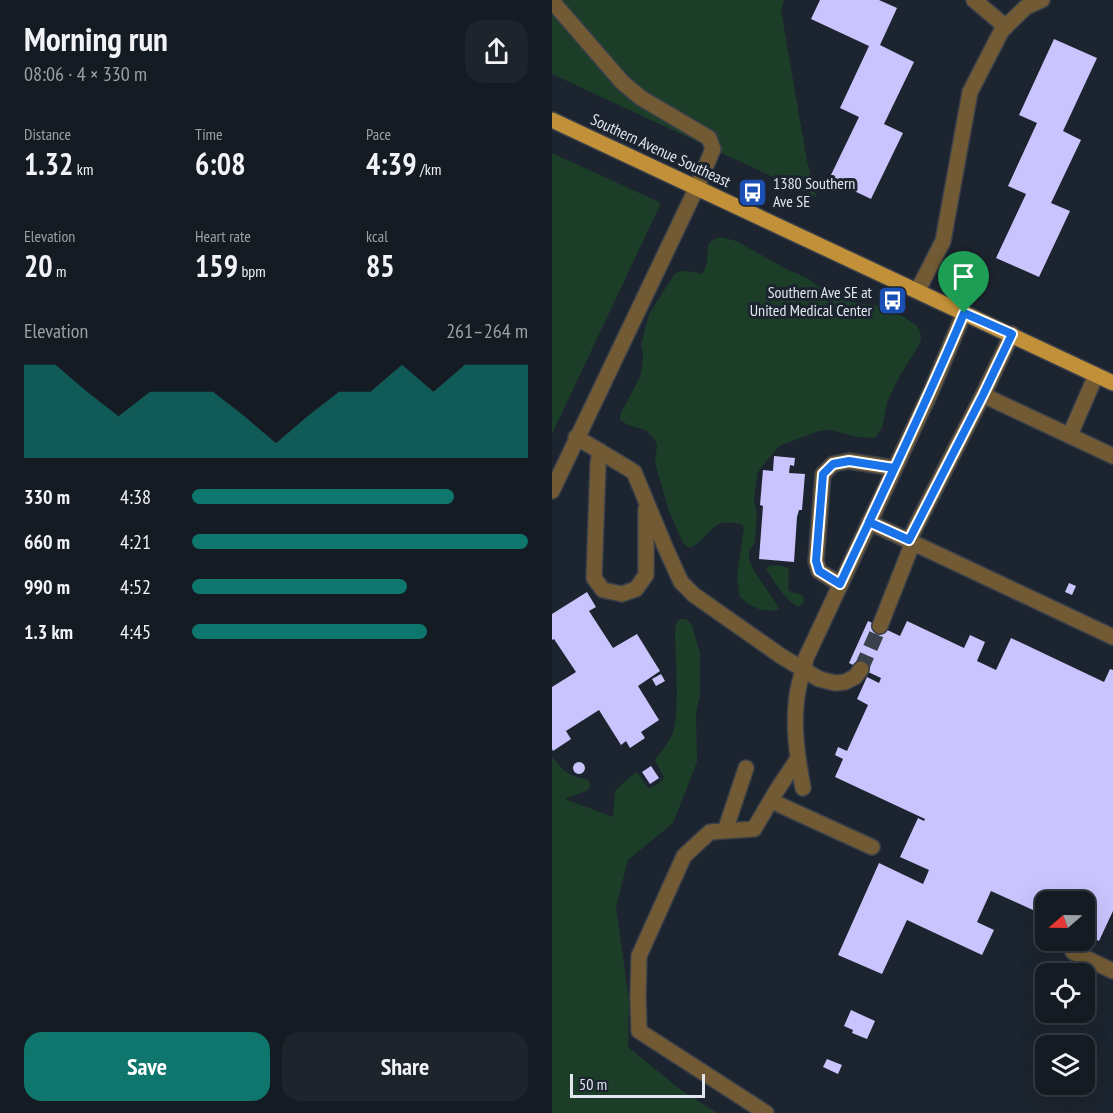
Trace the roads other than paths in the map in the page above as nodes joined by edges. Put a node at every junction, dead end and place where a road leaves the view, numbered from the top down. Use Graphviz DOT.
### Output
graph roads {
  1 [pos="975,0"];
  2 [pos="1042,0"];
  3 [pos="552,1"];
  4 [pos="1006,27"];
  5 [pos="552,120"];
  6 [pos="697,187"];
  7 [pos="918,290"];
  8 [pos="964,313"];
  9 [pos="1012,334"];
  10 [pos="1096,375"];
  11 [pos="1113,383"];
  12 [pos="983,395"];
  13 [pos="1070,435"];
  14 [pos="576,437"];
  15 [pos="600,451"];
  16 [pos="1113,456"];
  17 [pos="894,468"];
  18 [pos="552,491"];
  19 [pos="646,500"];
  20 [pos="869,522"];
  21 [pos="911,541"];
  22 [pos="840,584"];
  23 [pos="880,626"];
  24 [pos="1113,637"];
  25 [pos="861,669"];
  26 [pos="803,670"];
  27 [pos="798,760"];
  28 [pos="746,768"];
  29 [pos="803,788"];
  30 [pos="780,805"];
  31 [pos="725,831"];
  32 [pos="872,847"];
  33 [pos="1073,952"];
  34 [pos="1113,971"];
  35 [pos="766,1113"];
  1 -- 4 [label="lane"];
  2 -- 4 [label="lane"];
  3 -- 6 [label="lane"];
  4 -- 7 [label="lane"];
  5 -- 6 [label="main road, Southern Avenue Southeast"];
  6 -- 7 [label="main road, Southern Avenue Southeast"];
  6 -- 14 [label="lane"];
  7 -- 8 [label="main road, Southern Avenue Southeast"];
  8 -- 9 [label="main road, Southern Avenue Southeast"];
  8 -- 17 [label="lane"];
  9 -- 10 [label="main road, Southern Avenue Southeast"];
  9 -- 12 [label="lane"];
  10 -- 11 [label="main road, Southern Avenue Southeast"];
  10 -- 13 [label="lane"];
  12 -- 13 [label="lane"];
  12 -- 21 [label="lane"];
  13 -- 16 [label="lane"];
  14 -- 15 [label="lane"];
  14 -- 18 [label="lane"];
  15 -- 19 [label="lane"];
  15 -- 19 [label="lane"];
  17 -- 20 [label="lane"];
  17 -- 22 [label="lane"];
  19 -- 26 [label="lane"];
  20 -- 21 [label="lane"];
  20 -- 22 [label="lane"];
  21 -- 23 [label="lane"];
  21 -- 24 [label="lane"];
  22 -- 26 [label="lane"];
  25 -- 26 [label="lane"];
  26 -- 27 [label="lane"];
  27 -- 29 [label="lane"];
  27 -- 31 [label="lane"];
  28 -- 31 [label="lane"];
  30 -- 32 [label="lane"];
  31 -- 35 [label="lane"];
  33 -- 34 [label="lane"];
}
